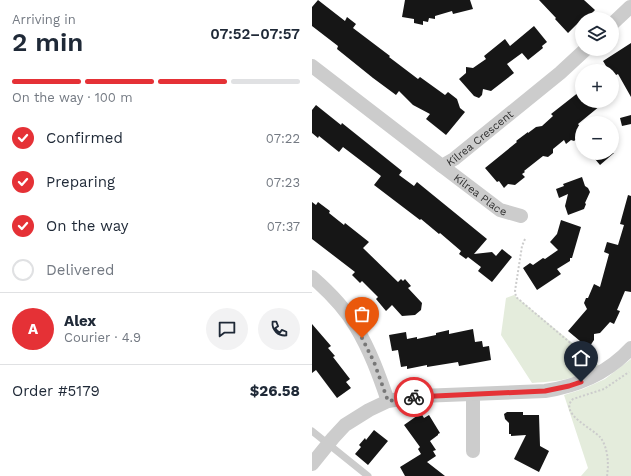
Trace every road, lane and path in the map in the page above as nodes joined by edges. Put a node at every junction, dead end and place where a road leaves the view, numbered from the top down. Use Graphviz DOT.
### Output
graph roads {
  1 [pos="628,5"];
  2 [pos="619,16"];
  3 [pos="578,56"];
  4 [pos="312,66"];
  5 [pos="442,166"];
  6 [pos="521,216"];
  7 [pos="525,239"];
  8 [pos="312,277"];
  9 [pos="631,348"];
  10 [pos="594,363"];
  11 [pos="629,372"];
  12 [pos="473,394"];
  13 [pos="388,401"];
  14 [pos="312,431"];
  15 [pos="328,444"];
  16 [pos="473,451"];
  17 [pos="312,464"];
  18 [pos="368,476"];
  19 [pos="607,476"];
  1 -- 2 [label="street"];
  3 -- 5 [label="street, Kilrea Crescent"];
  4 -- 5 [label="street, Kilrea Crescent"];
  5 -- 6 [label="street, Kilrea Place"];
  7 -- 10 [label="path"];
  8 -- 13 [label="street"];
  9 -- 12 [label="street"];
  11 -- 19 [label="path"];
  12 -- 13 [label="street"];
  12 -- 16 [label="street"];
  13 -- 15 [label="street"];
  14 -- 15 [label="lane"];
  15 -- 17 [label="street"];
  15 -- 18 [label="lane"];
}
